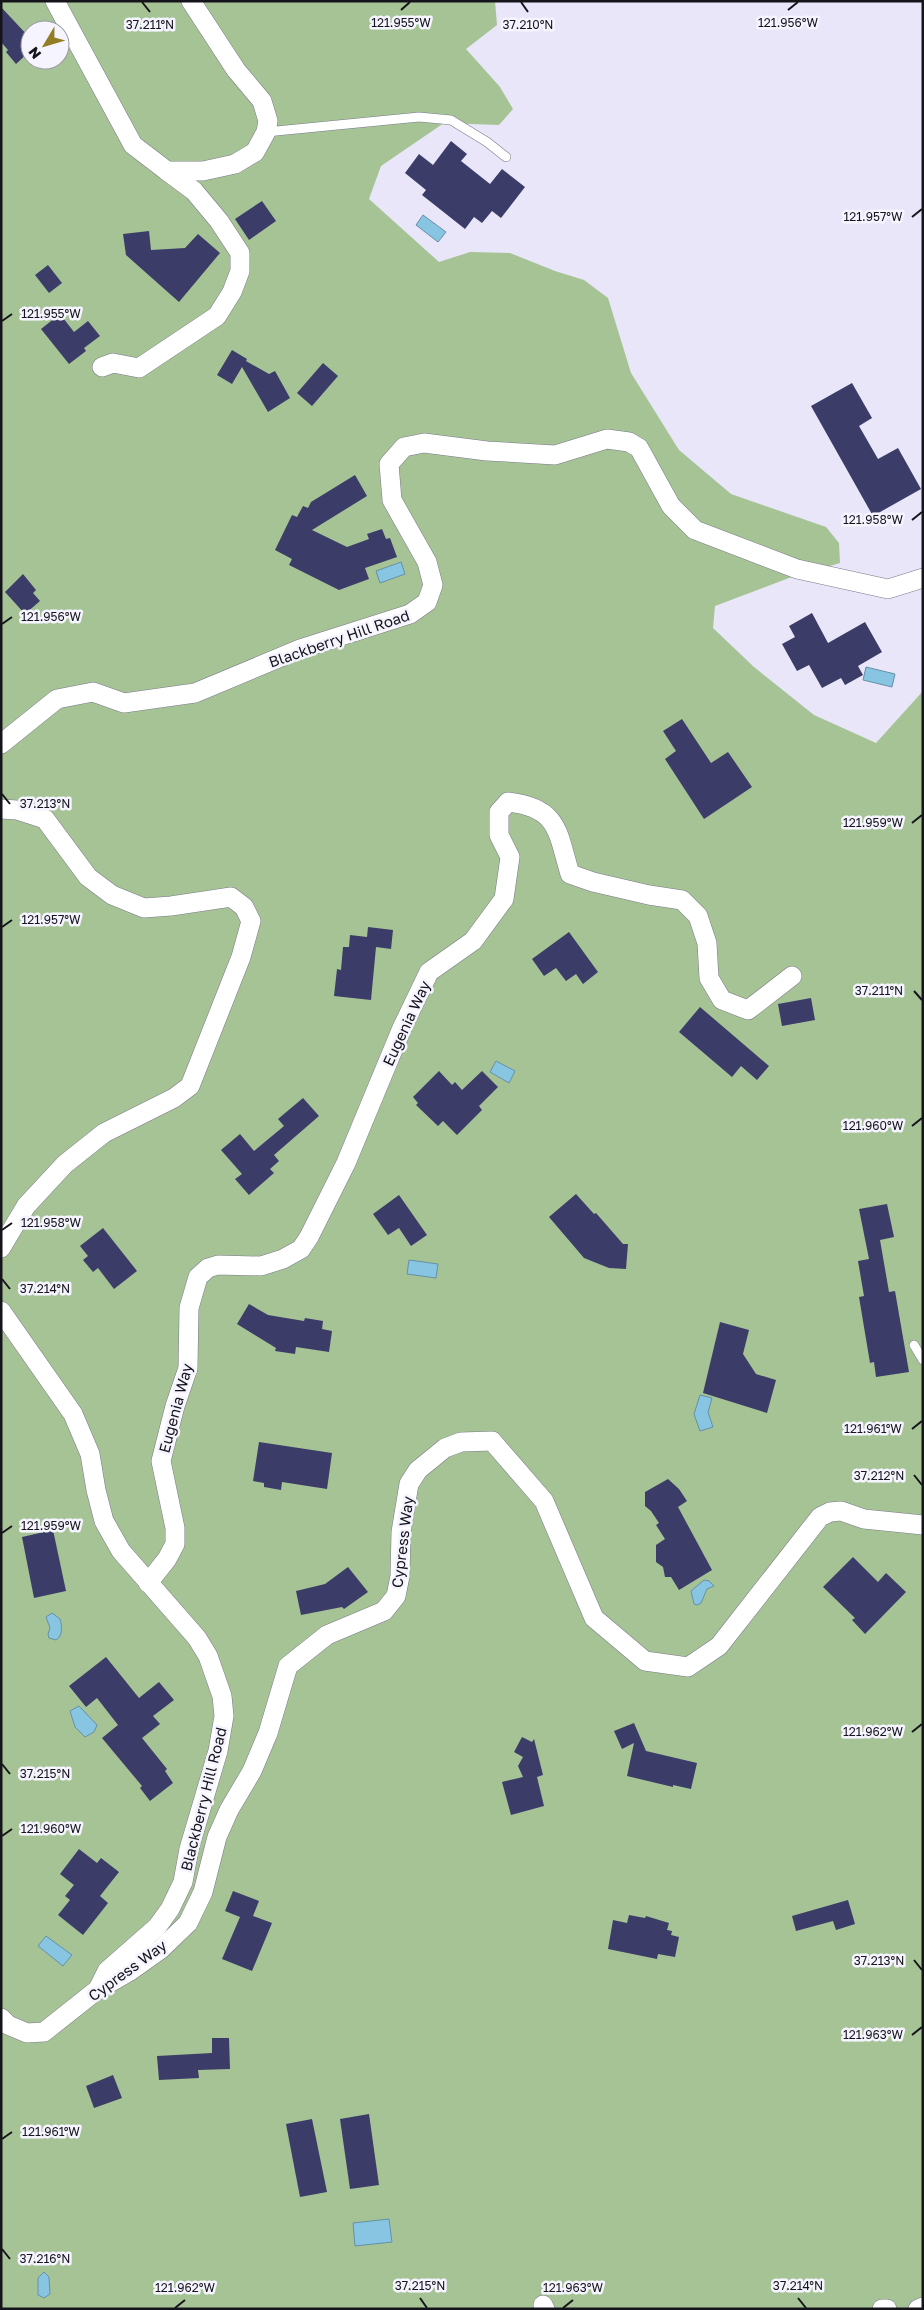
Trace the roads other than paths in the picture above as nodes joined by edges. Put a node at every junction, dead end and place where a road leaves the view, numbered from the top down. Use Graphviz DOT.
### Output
graph roads {
  1 [pos="55,1"];
  2 [pos="191,1"];
  3 [pos="266,132"];
  4 [pos="506,157"];
  5 [pos="167,171"];
  6 [pos="102,367"];
  7 [pos="923,578"];
  8 [pos="1,744"];
  9 [pos="1,809"];
  10 [pos="792,976"];
  11 [pos="1,1248"];
  12 [pos="1,1311"];
  13 [pos="914,1344"];
  14 [pos="923,1360"];
  15 [pos="923,1525"];
  16 [pos="148,1583"];
  17 [pos="97,1990"];
  18 [pos="1,2018"];
  19 [pos="923,2307"];
  20 [pos="882,2309"];
  21 [pos="888,2309"];
  22 [pos="918,2309"];
  1 -- 5 [label="street"];
  2 -- 3 [label="street"];
  3 -- 4 [label="lane"];
  3 -- 5 [label="street"];
  5 -- 6 [label="street"];
  7 -- 8 [label="street, Blackberry Hill Road"];
  9 -- 11 [label="street"];
  10 -- 16 [label="street, Eugenia Way"];
  12 -- 16 [label="street, Blackberry Hill Road"];
  13 -- 14 [label="lane"];
  15 -- 17 [label="street, Cypress Way"];
  16 -- 17 [label="street, Blackberry Hill Road"];
  17 -- 18 [label="street, Cypress Way"];
  19 -- 22 [label="street"];
  20 -- 21 [label="street"];
}
